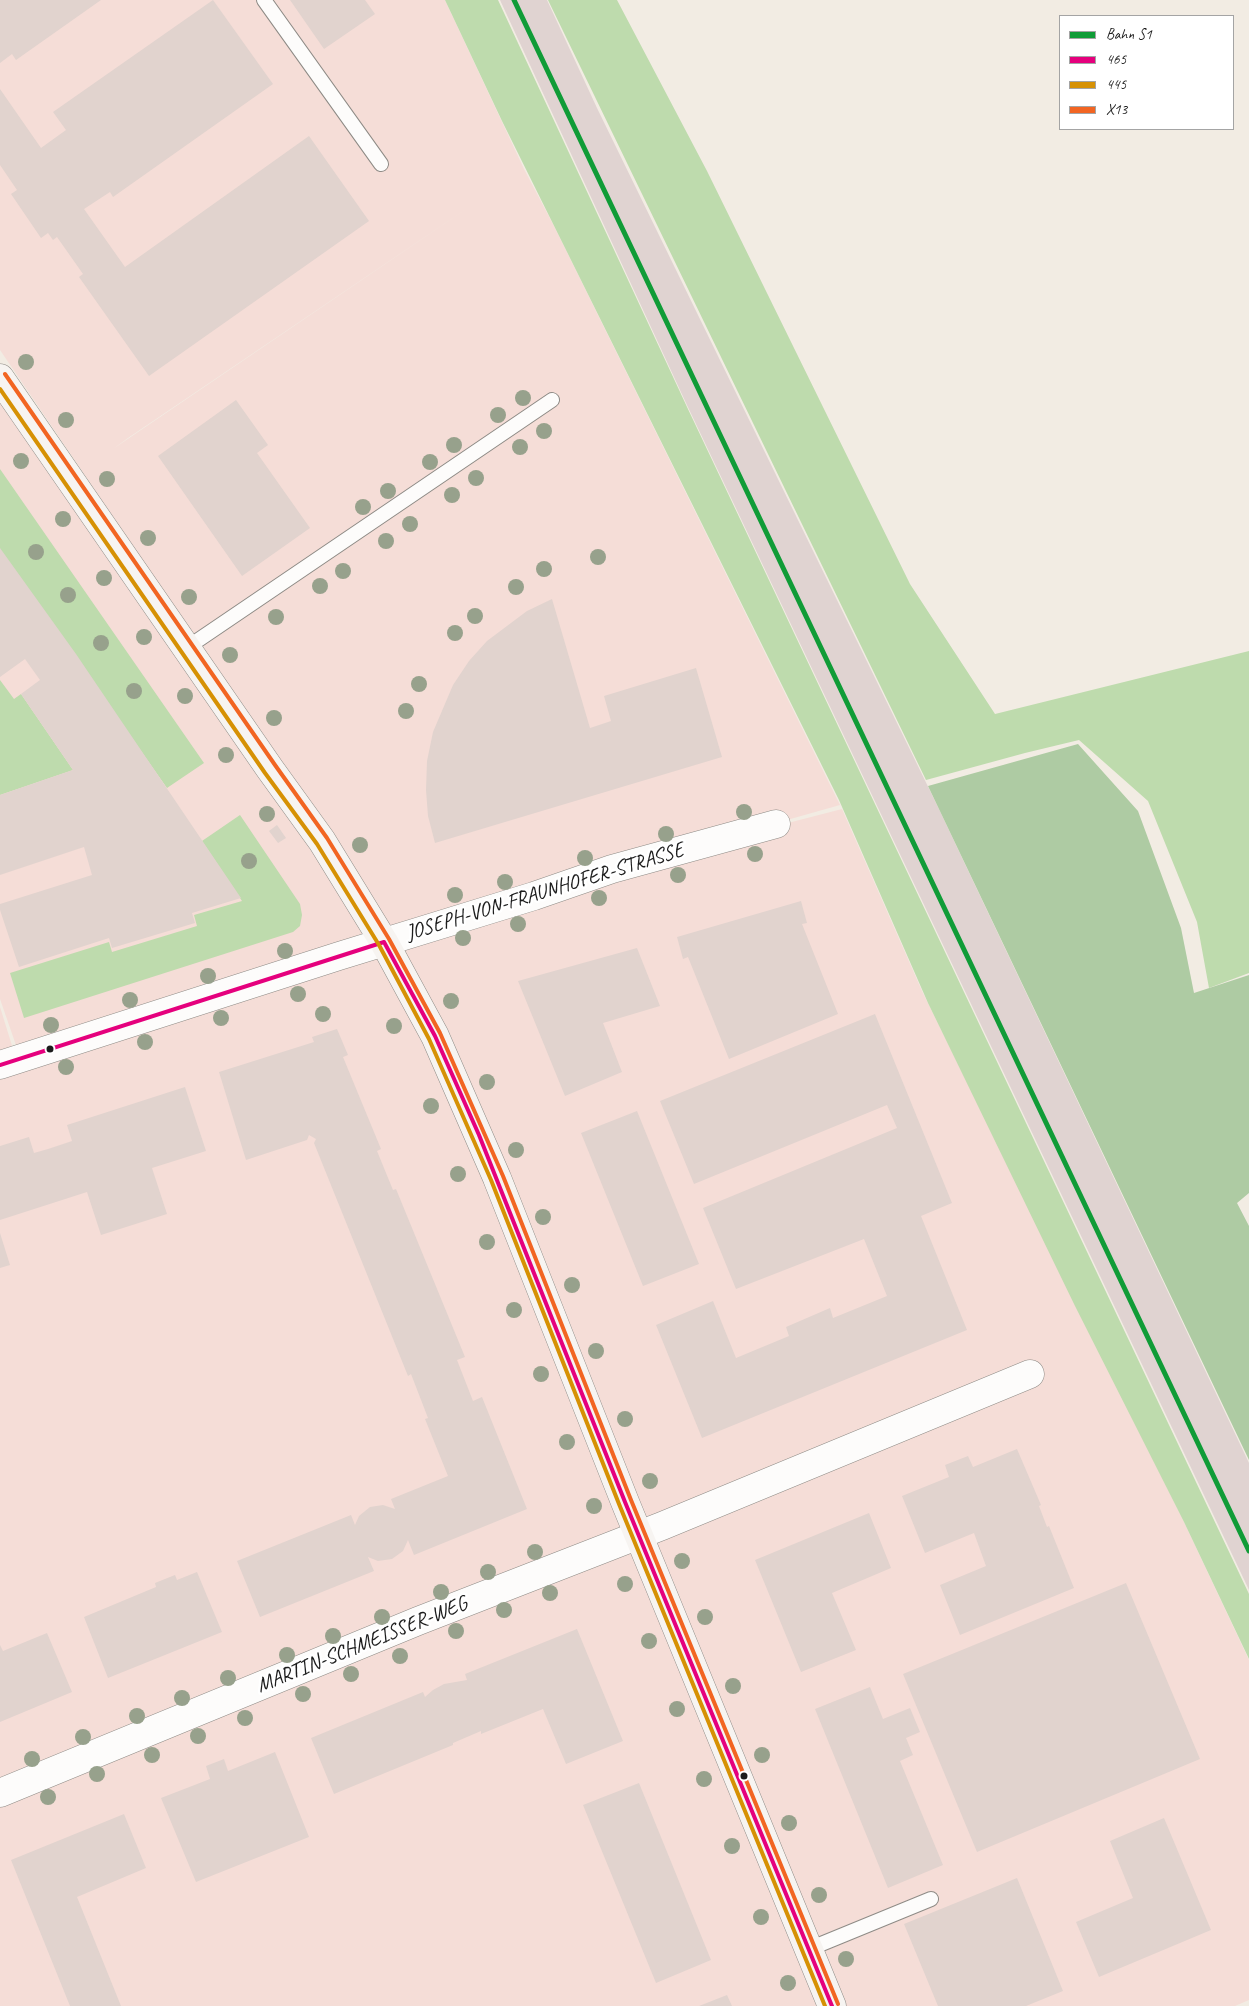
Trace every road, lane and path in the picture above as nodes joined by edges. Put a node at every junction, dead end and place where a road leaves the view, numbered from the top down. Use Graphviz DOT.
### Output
graph roads {
  1 [pos="264,0"];
  2 [pos="380,164"];
  3 [pos="0,378"];
  4 [pos="552,400"];
  5 [pos="188,647"];
  6 [pos="776,824"];
  7 [pos="384,942"];
  8 [pos="0,1065"];
  9 [pos="1030,1374"];
  10 [pos="639,1534"];
  11 [pos="0,1793"];
  12 [pos="931,1899"];
  13 [pos="809,1949"];
  14 [pos="832,2006"];
  1 -- 2 [label="lane"];
  3 -- 5 [label="street"];
  4 -- 5 [label="lane"];
  5 -- 7 [label="street"];
  6 -- 7 [label="street, JOSEPH-VON-FRAUNHOFER-STRASSE"];
  7 -- 8 [label="street, JOSEPH-VON-FRAUNHOFER-STRASSE"];
  7 -- 10 [label="street"];
  9 -- 10 [label="street, MARTIN-SCHMEISSER-WEG"];
  10 -- 11 [label="street, MARTIN-SCHMEISSER-WEG"];
  10 -- 13 [label="street"];
  12 -- 13 [label="lane"];
  13 -- 14 [label="street"];
}
